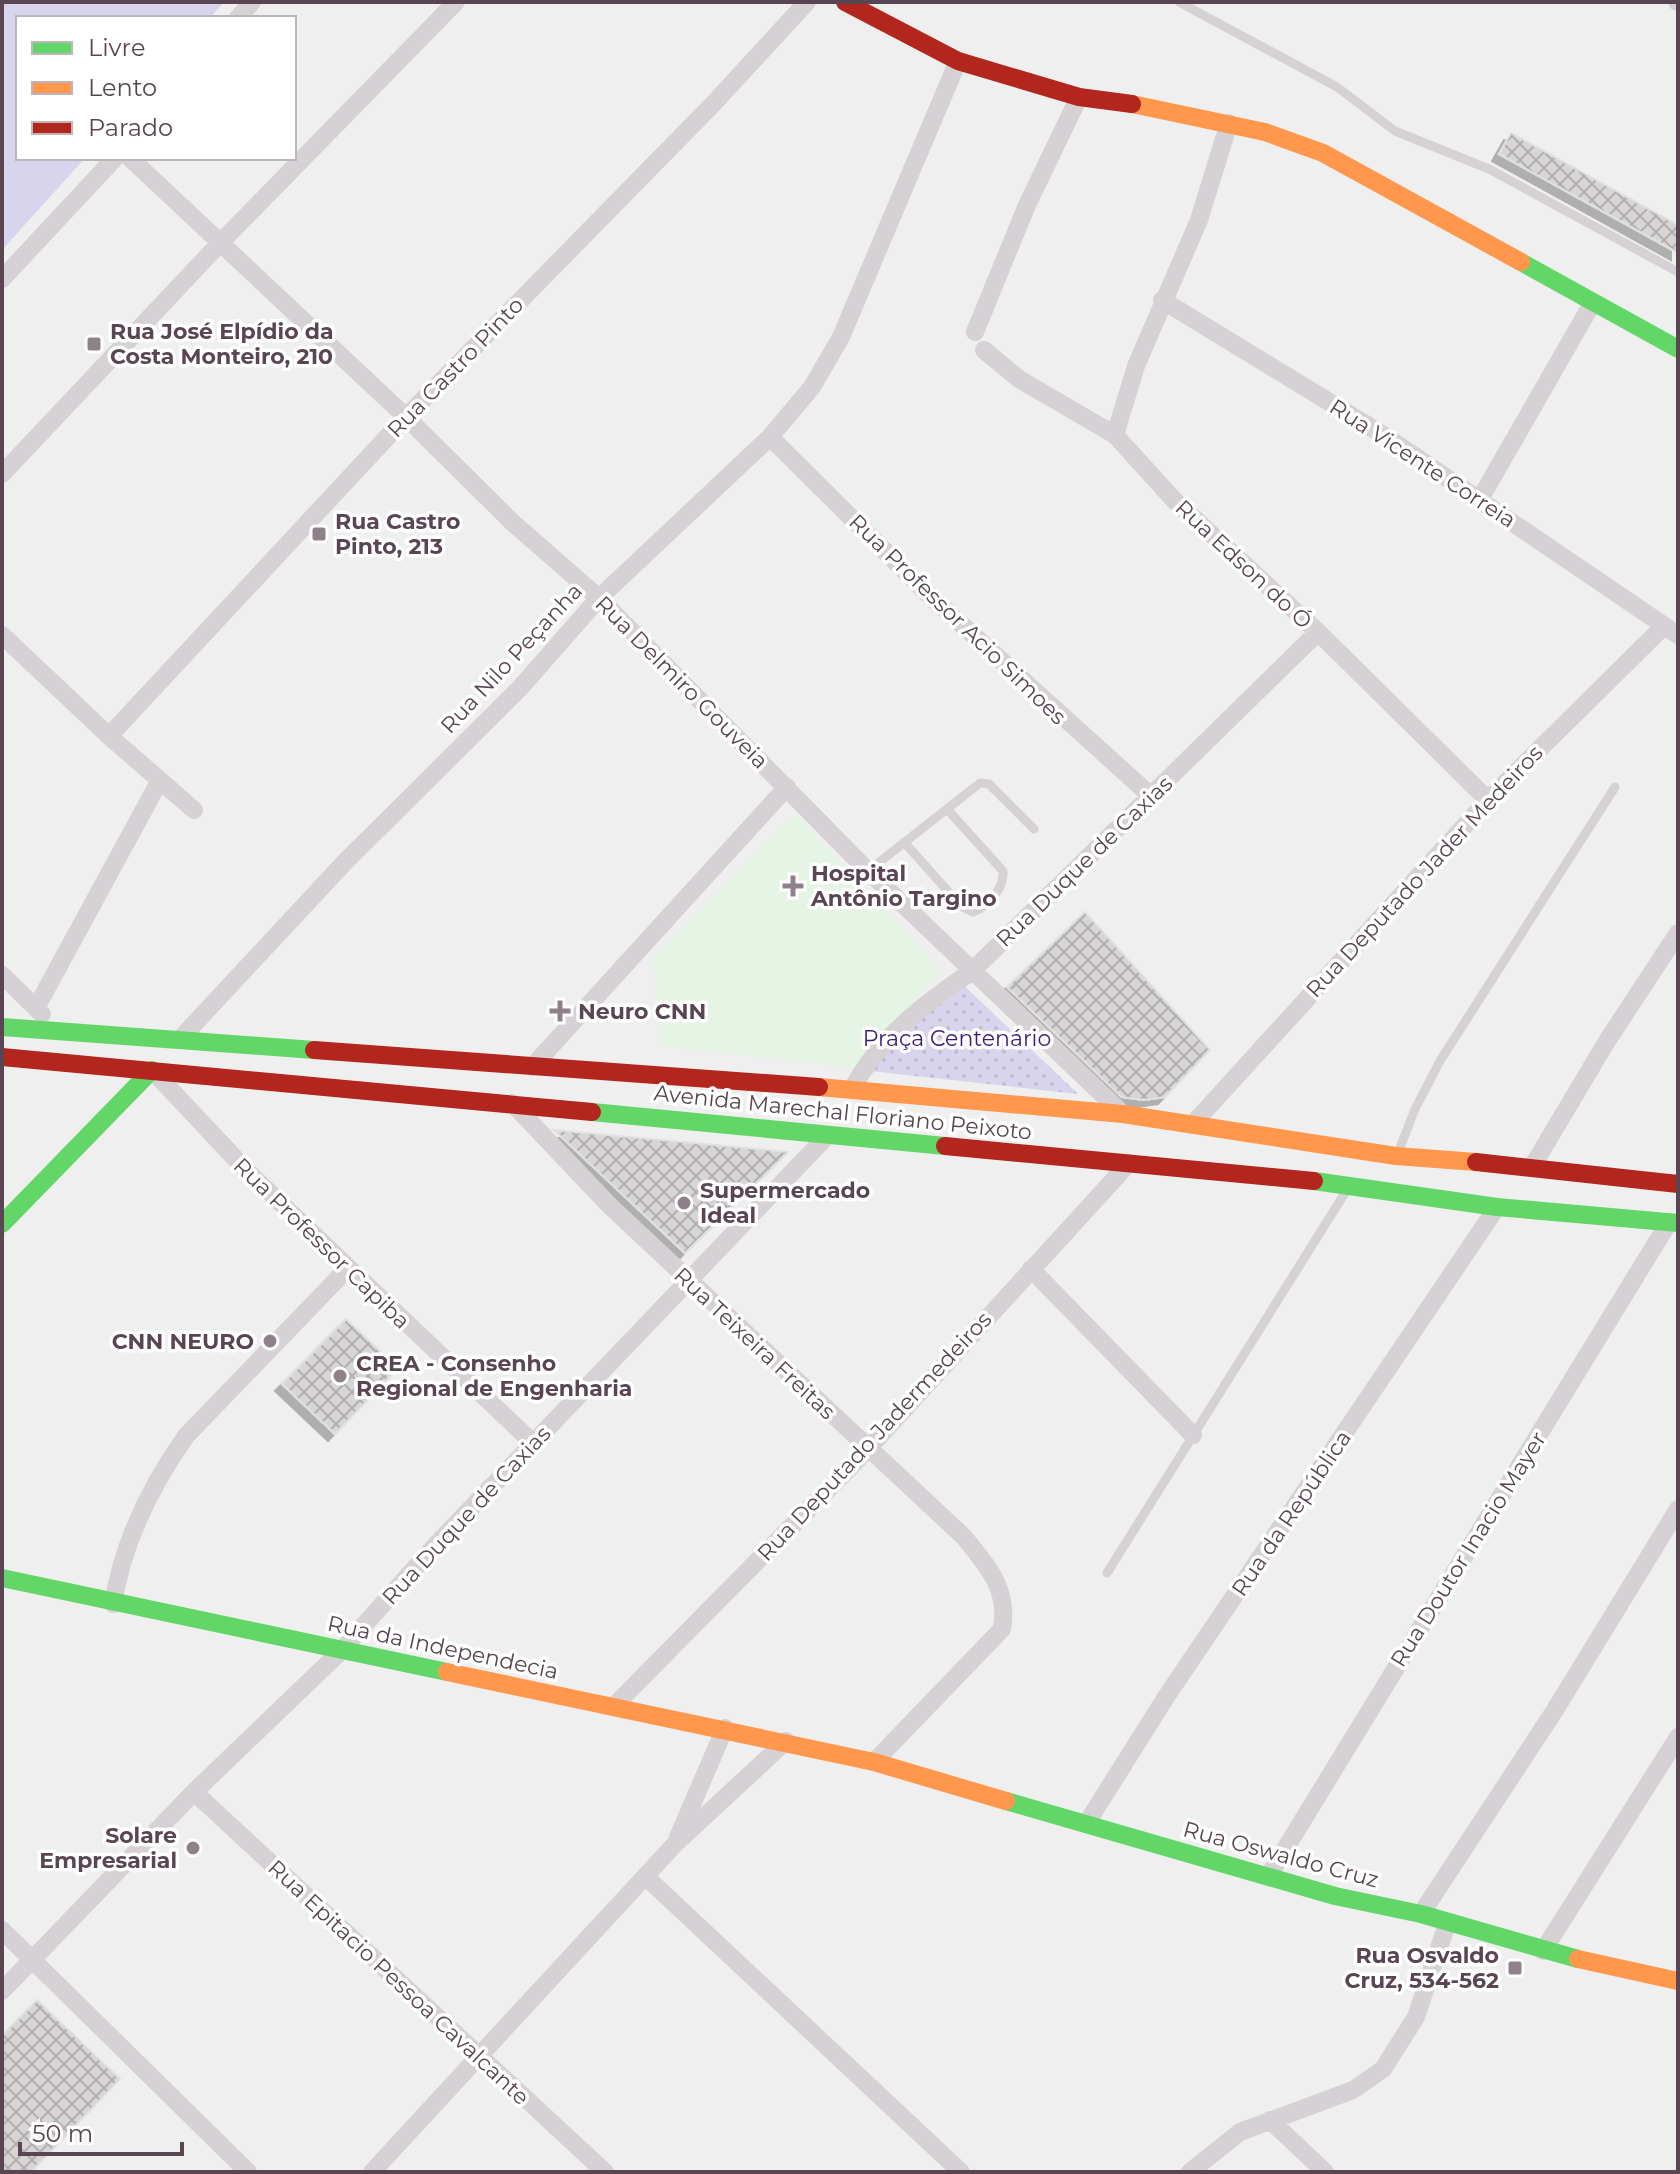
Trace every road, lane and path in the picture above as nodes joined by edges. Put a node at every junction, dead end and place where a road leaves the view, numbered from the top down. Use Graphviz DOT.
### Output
graph roads {
  1 [pos="456,2"];
  2 [pos="807,2"];
  3 [pos="845,2"];
  4 [pos="1179,2"];
  5 [pos="958,61"];
  6 [pos="1079,97"];
  7 [pos="1229,123"];
  8 [pos="113,160"];
  9 [pos="132,160"];
  10 [pos="221,242"];
  11 [pos="1678,272"];
  12 [pos="2,279"];
  13 [pos="1162,300"];
  14 [pos="1593,302"];
  15 [pos="975,332"];
  16 [pos="1678,349"];
  17 [pos="984,350"];
  18 [pos="406,417"];
  19 [pos="1115,435"];
  20 [pos="770,437"];
  21 [pos="2,474"];
  22 [pos="1480,499"];
  23 [pos="599,598"];
  24 [pos="1671,631"];
  25 [pos="1318,632"];
  26 [pos="2,635"];
  27 [pos="109,736"];
  28 [pos="159,782"];
  29 [pos="787,787"];
  30 [pos="1615,787"];
  31 [pos="1151,796"];
  32 [pos="1488,800"];
  33 [pos="947,809"];
  34 [pos="194,810"];
  35 [pos="1034,829"];
  36 [pos="904,842"];
  37 [pos="868,871"];
  38 [pos="1678,933"];
  39 [pos="972,971"];
  40 [pos="2,975"];
  41 [pos="36,1008"];
  42 [pos="2,1027"];
  43 [pos="61,1032"];
  44 [pos="181,1038"];
  45 [pos="2,1057"];
  46 [pos="532,1067"];
  47 [pos="152,1070"];
  48 [pos="852,1089"];
  49 [pos="511,1103"];
  50 [pos="1123,1114"];
  51 [pos="1192,1125"];
  52 [pos="826,1137"];
  53 [pos="1396,1156"];
  54 [pos="1129,1163"];
  55 [pos="1532,1167"];
  56 [pos="1678,1184"];
  57 [pos="1350,1185"];
  58 [pos="1497,1207"];
  59 [pos="1673,1222"];
  60 [pos="2,1224"];
  61 [pos="348,1268"];
  62 [pos="1031,1269"];
  63 [pos="688,1280"];
  64 [pos="1193,1435"];
  65 [pos="533,1443"];
  66 [pos="867,1450"];
  67 [pos="1678,1509"];
  68 [pos="1107,1573"];
  69 [pos="2,1578"];
  70 [pos="113,1604"];
  71 [pos="341,1651"];
  72 [pos="615,1705"];
  73 [pos="725,1728"];
  74 [pos="1678,1737"];
  75 [pos="786,1741"];
  76 [pos="874,1762"];
  77 [pos="194,1792"];
  78 [pos="1088,1821"];
  79 [pos="675,1844"];
  80 [pos="646,1877"];
  81 [pos="1268,1877"];
  82 [pos="1421,1914"];
  83 [pos="1447,1924"];
  84 [pos="2,1930"];
  85 [pos="1543,1951"];
  86 [pos="33,1959"];
  87 [pos="1678,1981"];
  88 [pos="2,1991"];
  89 [pos="480,2058"];
  90 [pos="1270,2120"];
  91 [pos="248,2172"];
  92 [pos="372,2172"];
  93 [pos="605,2172"];
  94 [pos="961,2172"];
  95 [pos="1190,2172"];
  96 [pos="1325,2172"];
  1 -- 10 [label="street"];
  2 -- 18 [label="street, Rua Castro Pinto"];
  3 -- 5 [label="main road"];
  4 -- 11 [label="lane"];
  5 -- 6 [label="main road"];
  5 -- 20 [label="street, Rua Nilo Peçanha"];
  6 -- 7 [label="main road"];
  6 -- 15 [label="street"];
  7 -- 13 [label="street"];
  7 -- 14 [label="main road"];
  8 -- 12 [label="street"];
  9 -- 10 [label="street, Rua Delmiro Gouveia"];
  10 -- 18 [label="street, Rua Delmiro Gouveia"];
  10 -- 21 [label="street"];
  13 -- 19 [label="street"];
  13 -- 22 [label="street, Rua Vicente Correia"];
  14 -- 16 [label="main road"];
  14 -- 22 [label="street"];
  17 -- 19 [label="street, Rua Edson do Ó"];
  18 -- 23 [label="street, Rua Delmiro Gouveia"];
  18 -- 27 [label="street, Rua Castro Pinto"];
  19 -- 25 [label="street, Rua Edson do Ó"];
  20 -- 23 [label="street, Rua Nilo Peçanha"];
  20 -- 31 [label="street, Rua Professor Acio Simoes"];
  22 -- 24 [label="street, Rua Vicente Correia"];
  23 -- 29 [label="street, Rua Delmiro Gouveia"];
  23 -- 44 [label="street, Rua Nilo Peçanha"];
  24 -- 32 [label="street, Rua Deputado Jader Medeiros"];
  25 -- 31 [label="street, Rua Duque de Caxias"];
  25 -- 32 [label="street, Rua Edson do Ó"];
  26 -- 27 [label="street"];
  27 -- 28 [label="street"];
  28 -- 34 [label="street"];
  28 -- 41 [label="street"];
  29 -- 37 [label="street, Rua Delmiro Gouveia"];
  29 -- 46 [label="street"];
  30 -- 53 [label="lane"];
  31 -- 39 [label="street, Rua Duque de Caxias"];
  32 -- 51 [label="street, Rua Deputado Jader Medeiros"];
  33 -- 35 [label="lane"];
  33 -- 36 [label="lane"];
  33 -- 36 [label="lane"];
  36 -- 37 [label="lane"];
  37 -- 39 [label="street, Rua Delmiro Gouveia"];
  38 -- 55 [label="street"];
  39 -- 48 [label="street, Rua Duque de Caxias"];
  39 -- 50 [label="street, Rua Delmiro Gouveia"];
  40 -- 41 [label="street"];
  41 -- 43 [label="street"];
  42 -- 43 [label="main road, Avenida Marechal Floriano Peixoto"];
  43 -- 44 [label="main road, Avenida Marechal Floriano Peixoto"];
  44 -- 46 [label="main road, Avenida Marechal Floriano Peixoto"];
  44 -- 47 [label="main road, Rua Nilo Peçanha"];
  45 -- 47 [label="main road, Avenida Marechal Floriano Peixoto"];
  46 -- 48 [label="main road, Avenida Marechal Floriano Peixoto"];
  47 -- 49 [label="main road, Avenida Marechal Floriano Peixoto"];
  47 -- 60 [label="main road, Rua Nilo Peçanha"];
  47 -- 61 [label="street, Rua Professor Capiba"];
  48 -- 50 [label="main road, Avenida Marechal Floriano Peixoto"];
  49 -- 52 [label="main road, Avenida Marechal Floriano Peixoto"];
  49 -- 63 [label="street, Rua Teixeira Freitas"];
  50 -- 51 [label="main road, Avenida Marechal Floriano Peixoto"];
  51 -- 53 [label="main road, Avenida Marechal Floriano Peixoto"];
  52 -- 54 [label="main road, Avenida Marechal Floriano Peixoto"];
  52 -- 63 [label="street, Rua Duque de Caxias"];
  53 -- 55 [label="main road, Avenida Marechal Floriano Peixoto"];
  54 -- 57 [label="main road, Avenida Marechal Floriano Peixoto"];
  54 -- 62 [label="street, Rua Deputado Jadermedeiros"];
  55 -- 56 [label="main road, Avenida Marechal Floriano Peixoto"];
  57 -- 58 [label="main road, Avenida Marechal Floriano Peixoto"];
  57 -- 64 [label="lane"];
  58 -- 59 [label="main road, Avenida Marechal Floriano Peixoto"];
  58 -- 78 [label="street, Rua da República"];
  59 -- 81 [label="street, Rua Doutor Inacio Mayer"];
  61 -- 65 [label="street, Rua Professor Capiba"];
  61 -- 70 [label="street"];
  62 -- 64 [label="street"];
  62 -- 66 [label="street, Rua Deputado Jadermedeiros"];
  63 -- 65 [label="street, Rua Duque de Caxias"];
  63 -- 66 [label="street, Rua Teixeira Freitas"];
  64 -- 68 [label="lane"];
  65 -- 71 [label="street, Rua Duque de Caxias"];
  66 -- 72 [label="street, Rua Deputado Jadermedeiros"];
  66 -- 76 [label="street, Rua Teixeira Freitas"];
  67 -- 82 [label="street"];
  69 -- 70 [label="main road, Rua da Independecia"];
  70 -- 71 [label="main road, Rua da Independecia"];
  71 -- 72 [label="main road, Rua da Independecia"];
  71 -- 77 [label="street, Rua Duque de Caxias"];
  72 -- 73 [label="main road, Rua da Independecia"];
  73 -- 75 [label="main road, Rua da Independecia"];
  73 -- 79 [label="street"];
  74 -- 85 [label="street"];
  75 -- 76 [label="main road, Rua da Independecia"];
  75 -- 79 [label="street"];
  76 -- 78 [label="main road, Rua Oswaldo Cruz"];
  77 -- 86 [label="street, Rua Duque de Caxias"];
  77 -- 89 [label="street, Rua Epitacio Pessoa Cavalcante"];
  78 -- 81 [label="main road, Rua Oswaldo Cruz"];
  79 -- 80 [label="street"];
  80 -- 89 [label="street"];
  80 -- 94 [label="street"];
  81 -- 82 [label="main road, Rua Oswaldo Cruz"];
  82 -- 83 [label="main road, Rua Oswaldo Cruz"];
  83 -- 85 [label="main road, Rua Oswaldo Cruz"];
  83 -- 90 [label="street"];
  84 -- 86 [label="street"];
  85 -- 87 [label="main road, Rua Oswaldo Cruz"];
  86 -- 88 [label="street, Rua Duque de Caxias"];
  86 -- 91 [label="street"];
  89 -- 92 [label="street"];
  89 -- 93 [label="street, Rua Epitacio Pessoa Cavalcante"];
  90 -- 95 [label="street"];
  90 -- 96 [label="street"];
}
